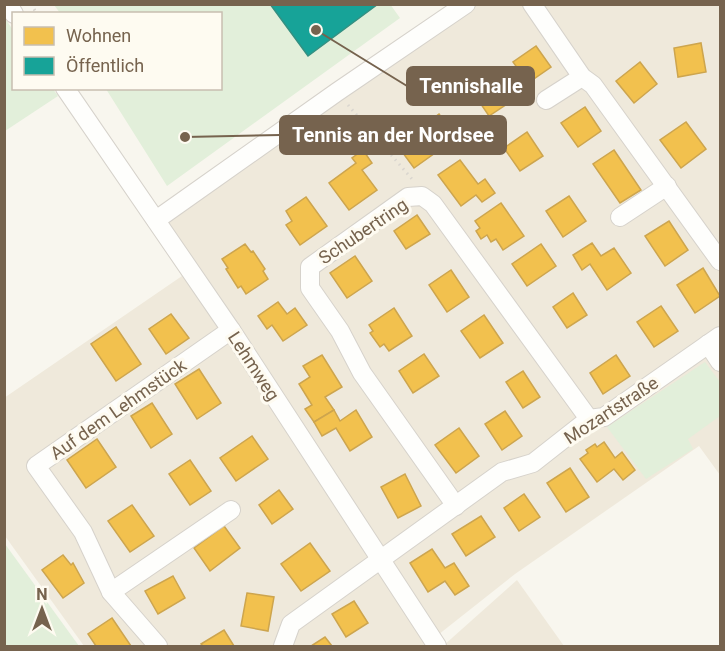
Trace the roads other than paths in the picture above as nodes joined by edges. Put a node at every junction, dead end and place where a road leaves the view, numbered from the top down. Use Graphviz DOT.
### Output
graph roads {
  1 [pos="466,4"];
  2 [pos="532,4"];
  3 [pos="582,77"];
  4 [pos="66,90"];
  5 [pos="546,100"];
  6 [pos="667,186"];
  7 [pos="620,217"];
  8 [pos="156,220"];
  9 [pos="720,261"];
  10 [pos="231,330"];
  11 [pos="714,340"];
  12 [pos="720,362"];
  13 [pos="589,419"];
  14 [pos="456,506"];
  15 [pos="231,510"];
  16 [pos="381,561"];
  17 [pos="111,592"];
  18 [pos="158,646"];
  19 [pos="283,646"];
  20 [pos="437,646"];
  1 -- 8 [label="street"];
  2 -- 3 [label="street"];
  3 -- 5 [label="street"];
  3 -- 6 [label="street"];
  4 -- 8 [label="street, Lehmweg"];
  6 -- 7 [label="street"];
  6 -- 9 [label="street"];
  8 -- 10 [label="street, Lehmweg"];
  10 -- 16 [label="street, Lehmweg"];
  10 -- 17 [label="street, Auf dem Lehmstück"];
  11 -- 12 [label="street"];
  11 -- 13 [label="street, Mozartstraße"];
  13 -- 14 [label="street, Mozartstraße"];
  13 -- 14 [label="street, Schubertring"];
  14 -- 16 [label="street, Mozartstraße"];
  15 -- 17 [label="street"];
  16 -- 19 [label="street"];
  16 -- 20 [label="street, Lehmweg"];
  17 -- 18 [label="street, Auf dem Lehmstück"];
}
